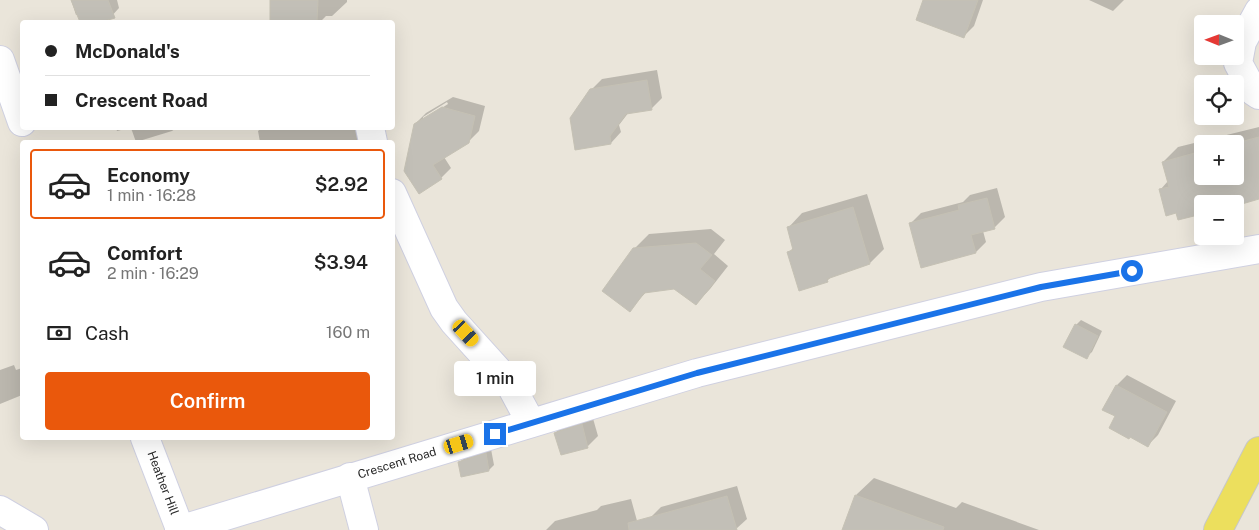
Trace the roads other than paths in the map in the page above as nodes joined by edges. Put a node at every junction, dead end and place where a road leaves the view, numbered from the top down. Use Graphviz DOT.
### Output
graph roads {
  1 [pos="1259,11"];
  2 [pos="0,60"];
  3 [pos="1259,95"];
  4 [pos="20,116"];
  5 [pos="395,200"];
  6 [pos="1259,249"];
  7 [pos="531,423"];
  8 [pos="146,440"];
  9 [pos="1259,451"];
  10 [pos="350,477"];
  11 [pos="0,510"];
  12 [pos="34,530"];
  13 [pos="180,530"];
  14 [pos="364,530"];
  15 [pos="1218,530"];
  1 -- 3 [label="street"];
  2 -- 4 [label="street"];
  5 -- 7 [label="street"];
  6 -- 7 [label="street, Crescent Road"];
  7 -- 10 [label="street, Crescent Road"];
  8 -- 13 [label="street, Heather Hill"];
  9 -- 15 [label="main road"];
  10 -- 13 [label="street, Crescent Road"];
  10 -- 14 [label="street"];
  11 -- 12 [label="street"];
}
